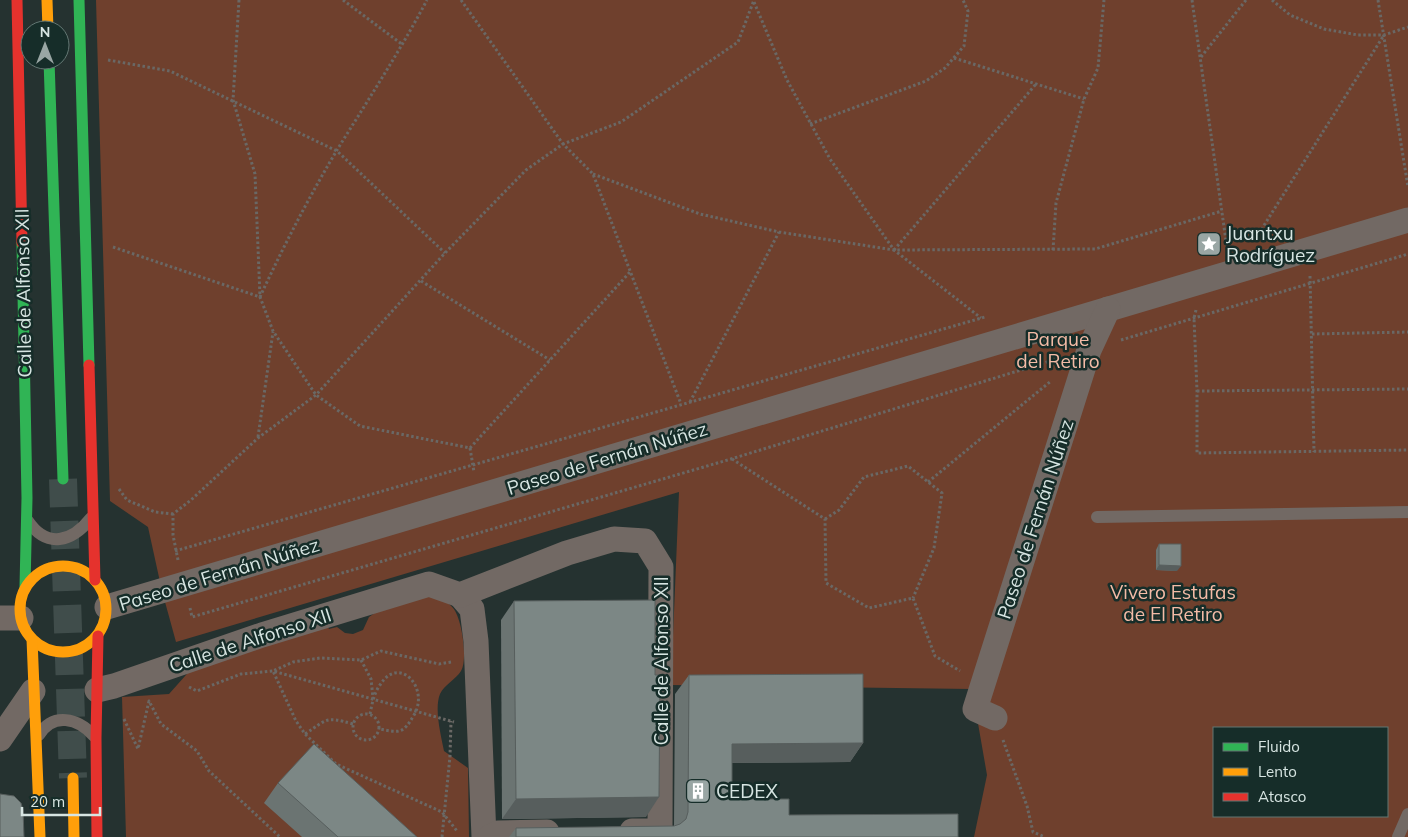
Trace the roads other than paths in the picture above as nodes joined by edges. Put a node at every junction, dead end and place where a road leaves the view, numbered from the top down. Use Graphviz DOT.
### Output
graph roads {
  1 [pos="17,0"];
  2 [pos="47,0"];
  3 [pos="79,0"];
  4 [pos="48,20"];
  5 [pos="49,70"];
  6 [pos="1408,220"];
  7 [pos="1108,310"];
  8 [pos="63,480"];
  9 [pos="1408,512"];
  10 [pos="94,514"];
  11 [pos="1097,517"];
  12 [pos="27,519"];
  13 [pos="95,580"];
  14 [pos="25,587"];
  15 [pos="460,595"];
  16 [pos="107,607"];
  17 [pos="17,625"];
  18 [pos="98,636"];
  19 [pos="97,690"];
  20 [pos="33,691"];
  21 [pos="996,718"];
  22 [pos="96,738"];
  23 [pos="0,739"];
  24 [pos="35,741"];
  25 [pos="73,778"];
  26 [pos="1408,814"];
  27 [pos="613,831"];
  28 [pos="565,832"];
  29 [pos="40,837"];
  30 [pos="74,837"];
  31 [pos="97,837"];
  32 [pos="484,837"];
  33 [pos="490,837"];
  34 [pos="1398,837"];
  1 -- 12 [label="main road, Calle de Alfonso XII"];
  2 -- 4 [label="main road"];
  3 -- 10 [label="main road"];
  5 -- 8 [label="main road, Calle de Alfonso XII"];
  6 -- 7 [label="street, Paseo de Fernán Núñez"];
  7 -- 16 [label="street, Paseo de Fernán Núñez"];
  7 -- 21 [label="street, Paseo de Fernán Núñez"];
  9 -- 11 [label="lane"];
  10 -- 12 [label="lane"];
  10 -- 13 [label="main road"];
  12 -- 14 [label="main road, Calle de Alfonso XII"];
  13 -- 14 [label="main road"];
  13 -- 16 [label="main road"];
  14 -- 17 [label="main road, Calle de Alfonso XII"];
  15 -- 19 [label="street, Calle de Alfonso XII"];
  15 -- 27 [label="street, Calle de Alfonso XII"];
  15 -- 32 [label="street"];
  16 -- 18 [label="main road"];
  17 -- 18 [label="main road"];
  17 -- 20 [label="main road, Calle de Alfonso XII"];
  18 -- 19 [label="main road"];
  19 -- 22 [label="main road"];
  20 -- 23 [label="street"];
  20 -- 24 [label="main road, Calle de Alfonso XII"];
  22 -- 24 [label="lane"];
  22 -- 31 [label="main road"];
  24 -- 29 [label="main road, Calle de Alfonso XII"];
  25 -- 30 [label="main road"];
  26 -- 34 [label="lane"];
  28 -- 33 [label="street"];
}
